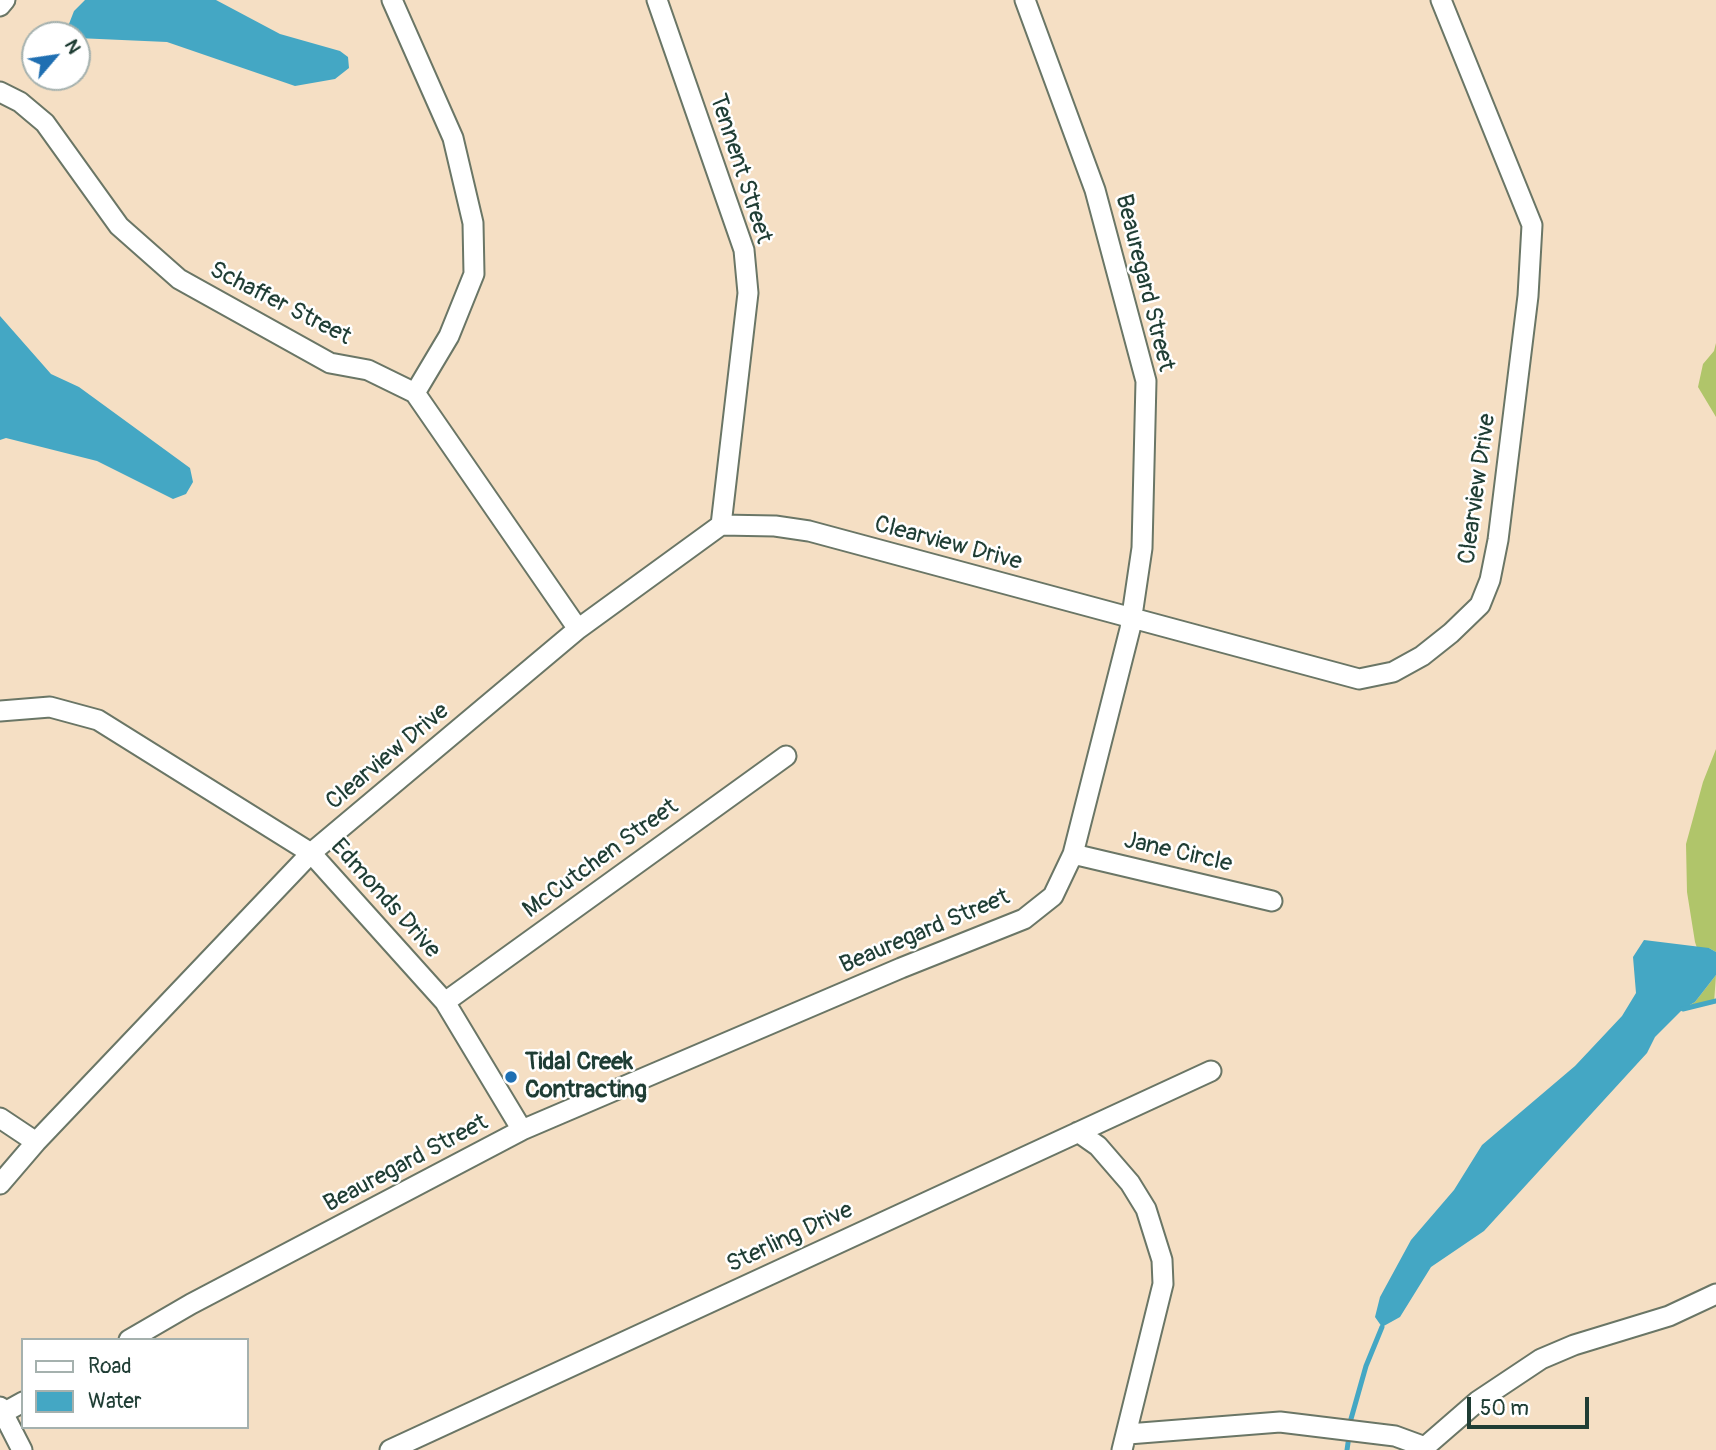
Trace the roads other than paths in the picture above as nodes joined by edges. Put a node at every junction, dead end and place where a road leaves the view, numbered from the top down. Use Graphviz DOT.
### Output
graph roads {
  1 [pos="5,0"];
  2 [pos="392,0"];
  3 [pos="657,0"];
  4 [pos="1025,0"];
  5 [pos="1441,0"];
  6 [pos="0,6"];
  7 [pos="0,92"];
  8 [pos="415,393"];
  9 [pos="721,525"];
  10 [pos="1131,620"];
  11 [pos="578,629"];
  12 [pos="0,711"];
  13 [pos="786,756"];
  14 [pos="311,853"];
  15 [pos="1073,854"];
  16 [pos="1272,901"];
  17 [pos="445,1002"];
  18 [pos="1210,1070"];
  19 [pos="0,1118"];
  20 [pos="522,1130"];
  21 [pos="1078,1132"];
  22 [pos="36,1142"];
  23 [pos="0,1184"];
  24 [pos="1716,1294"];
  25 [pos="133,1338"];
  26 [pos="21,1403"];
  27 [pos="3,1410"];
  28 [pos="1125,1442"];
  29 [pos="1426,1448"];
  30 [pos="22,1450"];
  31 [pos="390,1450"];
  1 -- 6 [label="street"];
  2 -- 8 [label="street"];
  3 -- 9 [label="street, Tennent Street"];
  4 -- 10 [label="street, Beauregard Street"];
  5 -- 10 [label="street, Clearview Drive"];
  7 -- 8 [label="street, Schaffer Street"];
  8 -- 11 [label="street, Schaffer Street"];
  9 -- 10 [label="street, Clearview Drive"];
  9 -- 11 [label="street, Clearview Drive"];
  10 -- 15 [label="street, Beauregard Street"];
  11 -- 14 [label="street, Clearview Drive"];
  12 -- 14 [label="street, Edmonds Drive"];
  13 -- 17 [label="street, McCutchen Street"];
  14 -- 17 [label="street, Edmonds Drive"];
  14 -- 22 [label="street, Clearview Drive"];
  15 -- 16 [label="street, Jane Circle"];
  15 -- 20 [label="street, Beauregard Street"];
  17 -- 20 [label="street, Edmonds Drive"];
  18 -- 21 [label="street, Sterling Drive"];
  19 -- 22 [label="street"];
  20 -- 25 [label="street, Beauregard Street"];
  21 -- 28 [label="street"];
  21 -- 31 [label="street, Sterling Drive"];
  22 -- 23 [label="street, Clearview Drive"];
  24 -- 29 [label="street"];
  26 -- 27 [label="street"];
  27 -- 30 [label="street"];
  28 -- 29 [label="street"];
}
